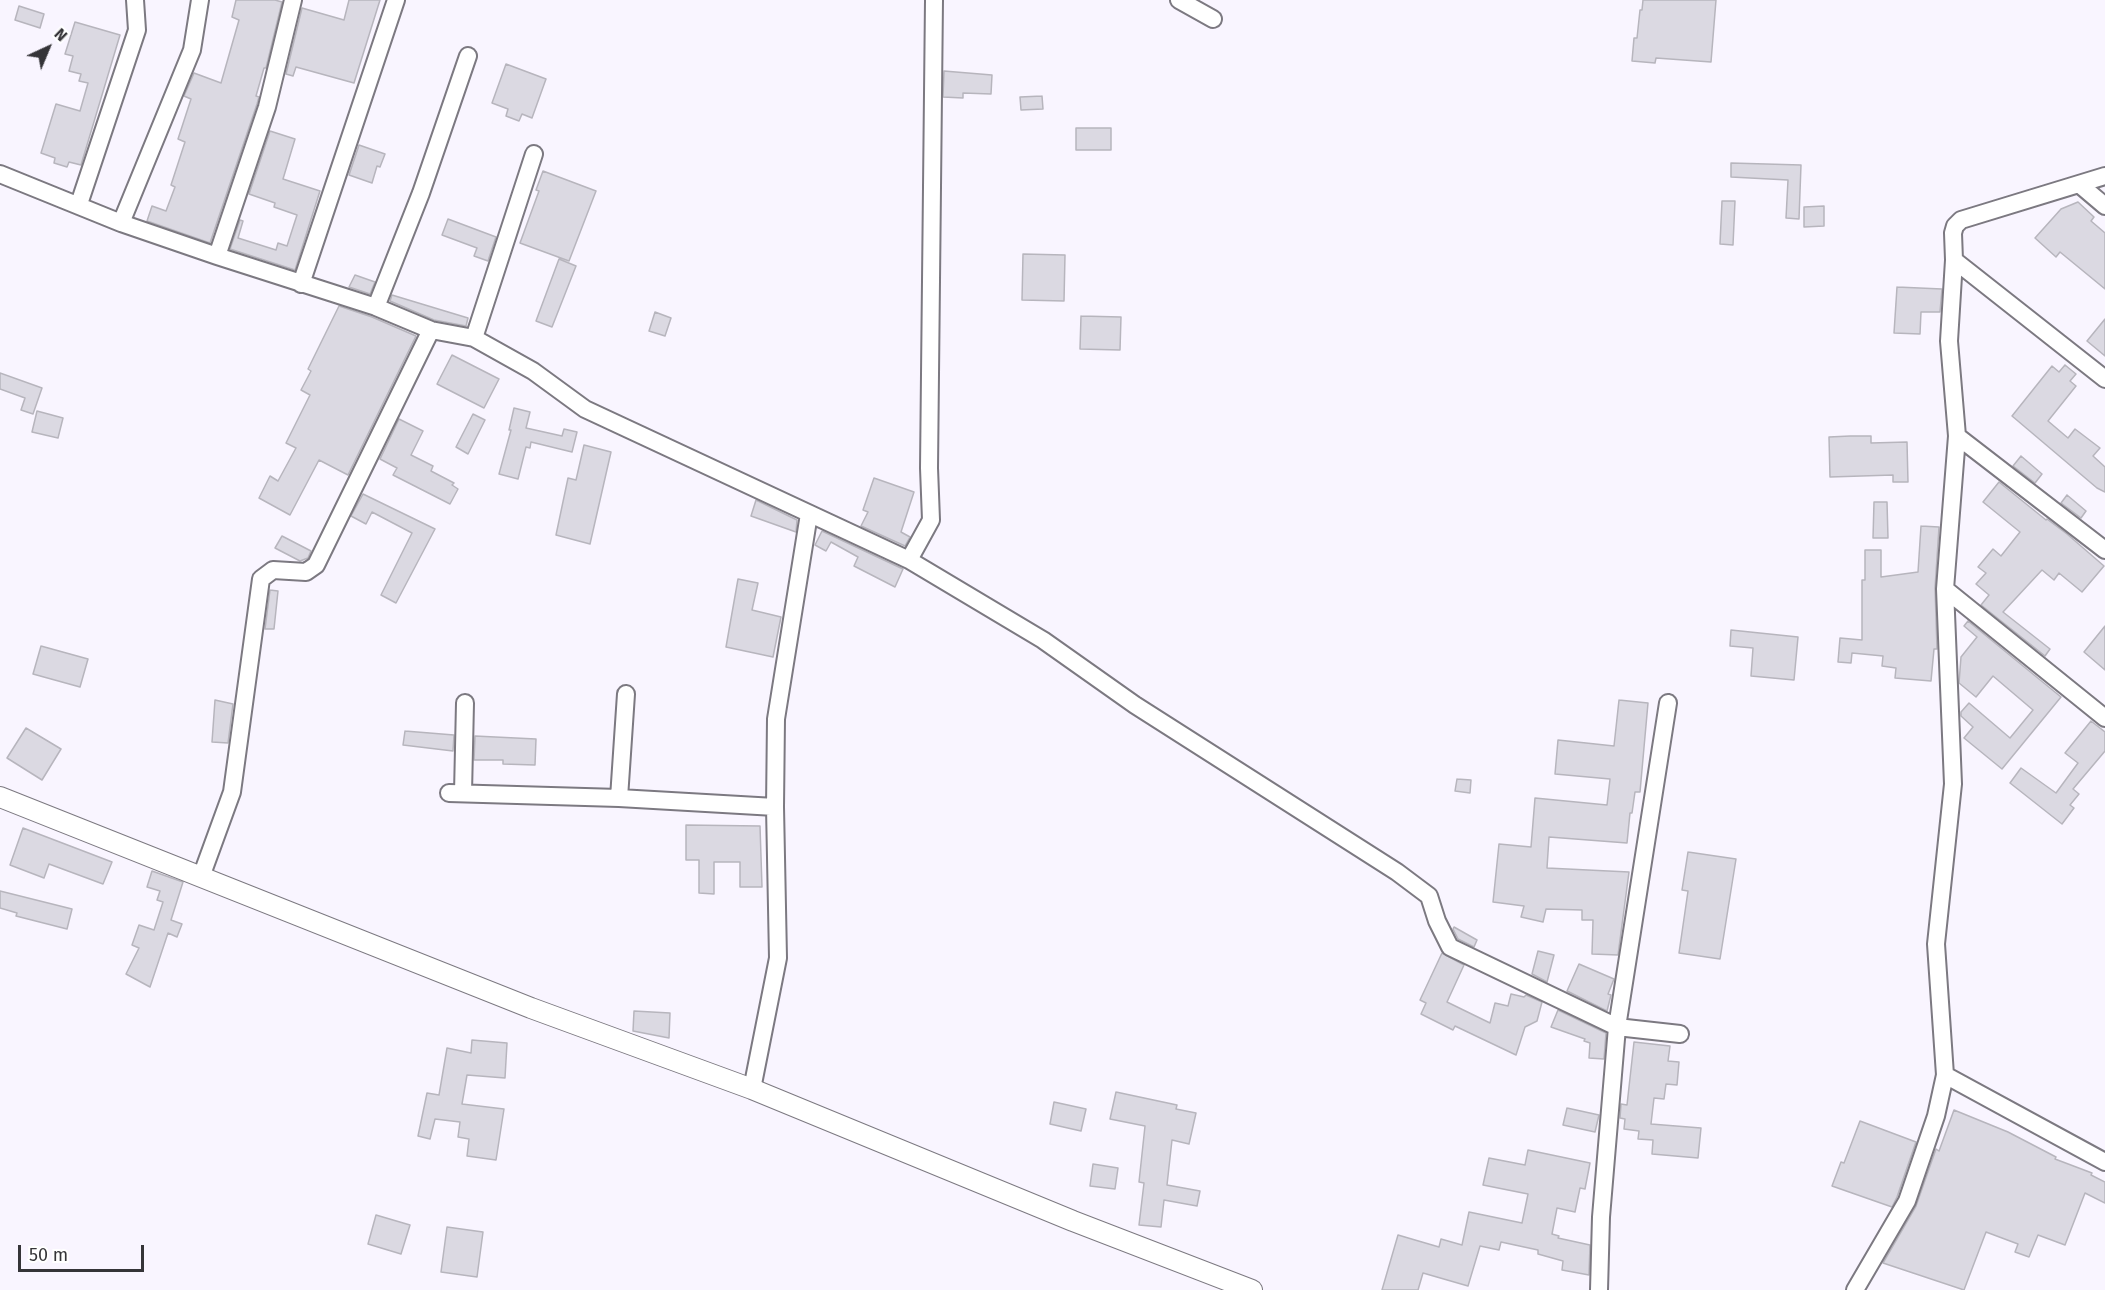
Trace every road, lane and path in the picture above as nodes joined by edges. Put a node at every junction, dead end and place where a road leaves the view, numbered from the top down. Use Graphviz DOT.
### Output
graph roads {
  1 [pos="135,0"];
  2 [pos="200,0"];
  3 [pos="293,0"];
  4 [pos="396,0"];
  5 [pos="934,0"];
  6 [pos="1179,0"];
  7 [pos="1213,18"];
  8 [pos="468,56"];
  9 [pos="534,154"];
  10 [pos="0,174"];
  11 [pos="2105,176"];
  12 [pos="2079,184"];
  13 [pos="78,204"];
  14 [pos="2105,206"];
  15 [pos="122,223"];
  16 [pos="217,256"];
  17 [pos="1954,260"];
  18 [pos="301,284"];
  19 [pos="376,307"];
  20 [pos="430,330"];
  21 [pos="474,338"];
  22 [pos="2105,379"];
  23 [pos="1957,436"];
  24 [pos="809,514"];
  25 [pos="2105,550"];
  26 [pos="909,560"];
  27 [pos="1945,589"];
  28 [pos="626,694"];
  29 [pos="465,703"];
  30 [pos="1668,703"];
  31 [pos="2105,718"];
  32 [pos="0,797"];
  33 [pos="619,798"];
  34 [pos="775,807"];
  35 [pos="201,877"];
  36 [pos="1617,1027"];
  37 [pos="1680,1034"];
  38 [pos="1945,1075"];
  39 [pos="752,1089"];
  40 [pos="2105,1162"];
  41 [pos="1252,1290"];
  42 [pos="1599,1290"];
  43 [pos="1855,1290"];
  1 -- 13 [label="street"];
  2 -- 15 [label="street"];
  3 -- 16 [label="street"];
  4 -- 18 [label="street"];
  5 -- 26 [label="street"];
  6 -- 7 [label="street"];
  8 -- 19 [label="street"];
  9 -- 21 [label="street"];
  10 -- 13 [label="street"];
  11 -- 12 [label="street"];
  12 -- 14 [label="street"];
  12 -- 17 [label="street"];
  13 -- 15 [label="street"];
  15 -- 16 [label="street"];
  16 -- 18 [label="street"];
  17 -- 22 [label="street"];
  17 -- 23 [label="street"];
  18 -- 19 [label="street"];
  19 -- 20 [label="street"];
  20 -- 21 [label="street"];
  20 -- 35 [label="street"];
  21 -- 24 [label="street"];
  23 -- 25 [label="street"];
  23 -- 27 [label="street"];
  24 -- 26 [label="street"];
  24 -- 34 [label="street"];
  26 -- 36 [label="street"];
  27 -- 31 [label="street"];
  27 -- 38 [label="street"];
  28 -- 33 [label="street"];
  29 -- 33 [label="street"];
  30 -- 36 [label="street"];
  32 -- 35 [label="street"];
  33 -- 34 [label="street"];
  34 -- 39 [label="street"];
  35 -- 39 [label="street"];
  36 -- 37 [label="street"];
  36 -- 42 [label="street"];
  38 -- 40 [label="street"];
  38 -- 43 [label="street"];
  39 -- 41 [label="street"];
}
